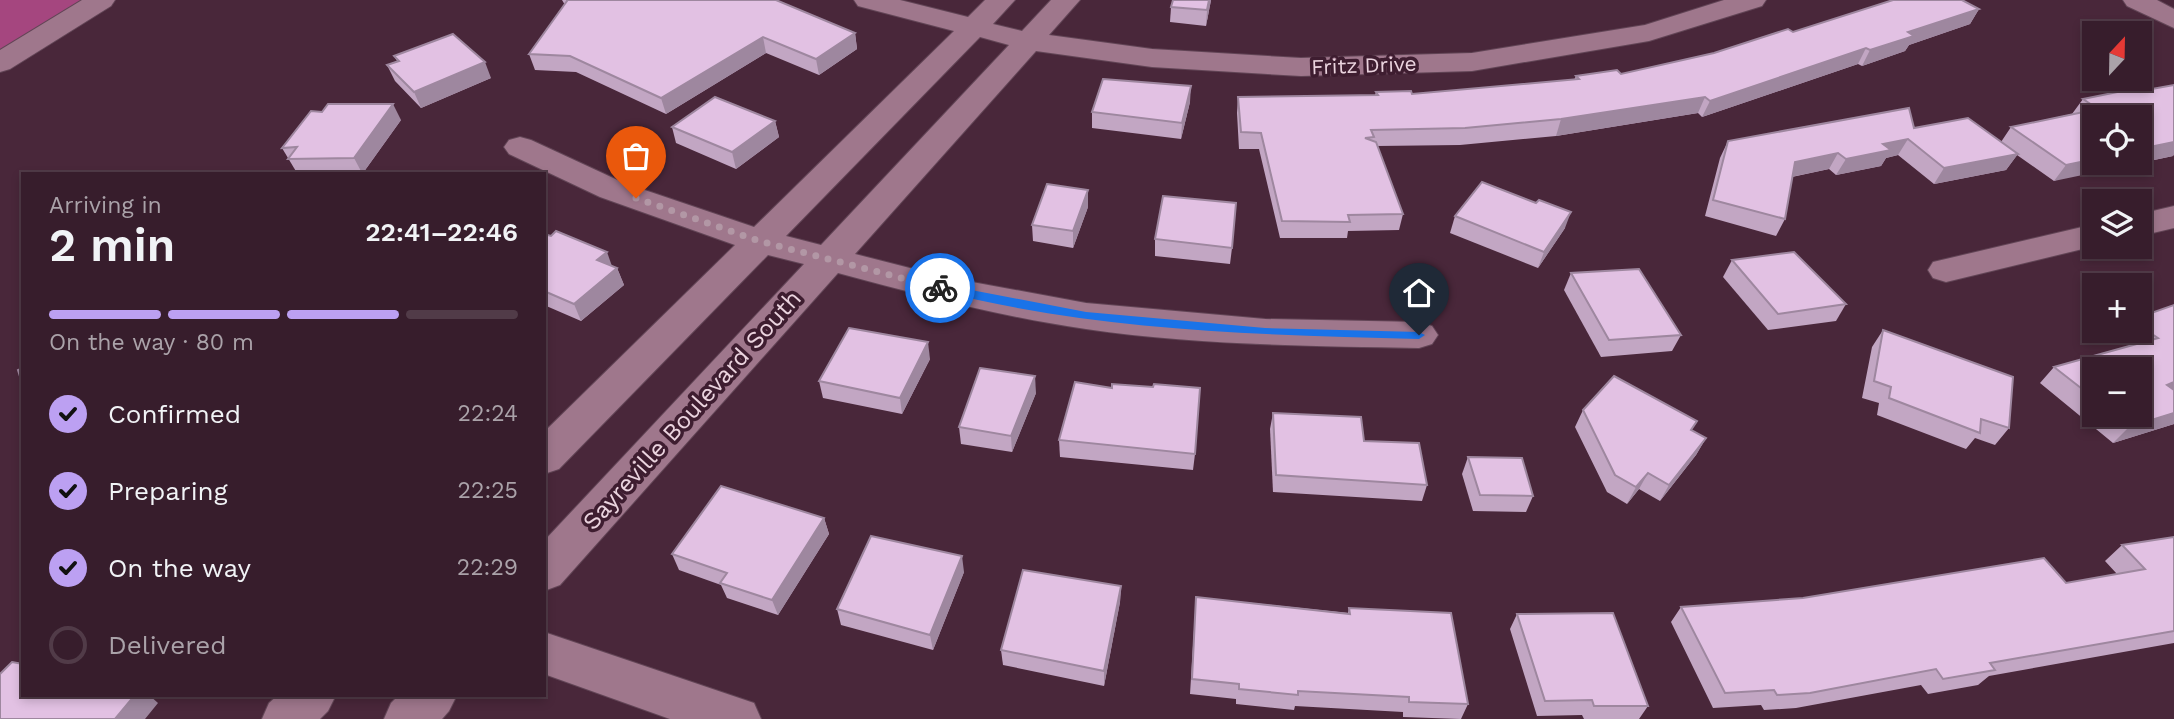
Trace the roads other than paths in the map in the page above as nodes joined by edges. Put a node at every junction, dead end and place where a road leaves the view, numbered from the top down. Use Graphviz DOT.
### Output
graph roads {
  1 [pos="100,0"];
  2 [pos="868,0"];
  3 [pos="1001,0"];
  4 [pos="1066,0"];
  5 [pos="1752,0"];
  6 [pos="2137,0"];
  7 [pos="2174,20"];
  8 [pos="972,28"];
  9 [pos="1027,41"];
  10 [pos="0,63"];
  11 [pos="520,147"];
  12 [pos="2174,217"];
  13 [pos="2152,222"];
  14 [pos="2082,238"];
  15 [pos="759,241"];
  16 [pos="828,260"];
  17 [pos="1946,270"];
  18 [pos="1419,335"];
  19 [pos="546,456"];
  20 [pos="546,570"];
  21 [pos="546,654"];
  22 [pos="309,697"];
  23 [pos="430,697"];
  24 [pos="287,719"];
  25 [pos="409,719"];
  26 [pos="736,719"];
  1 -- 10 [label="street"];
  2 -- 8 [label="street, Fritz Drive"];
  3 -- 8 [label="street"];
  4 -- 9 [label="street, Sayreville Boulevard South"];
  5 -- 9 [label="street, Fritz Drive"];
  6 -- 7 [label="street"];
  8 -- 9 [label="street, Fritz Drive"];
  8 -- 15 [label="street"];
  9 -- 16 [label="street, Sayreville Boulevard South"];
  11 -- 15 [label="street"];
  12 -- 13 [label="street"];
  14 -- 17 [label="street"];
  15 -- 16 [label="street"];
  15 -- 19 [label="street"];
  16 -- 18 [label="street"];
  16 -- 20 [label="street, Sayreville Boulevard South"];
  21 -- 26 [label="street"];
  22 -- 24 [label="street"];
  23 -- 25 [label="street"];
}
